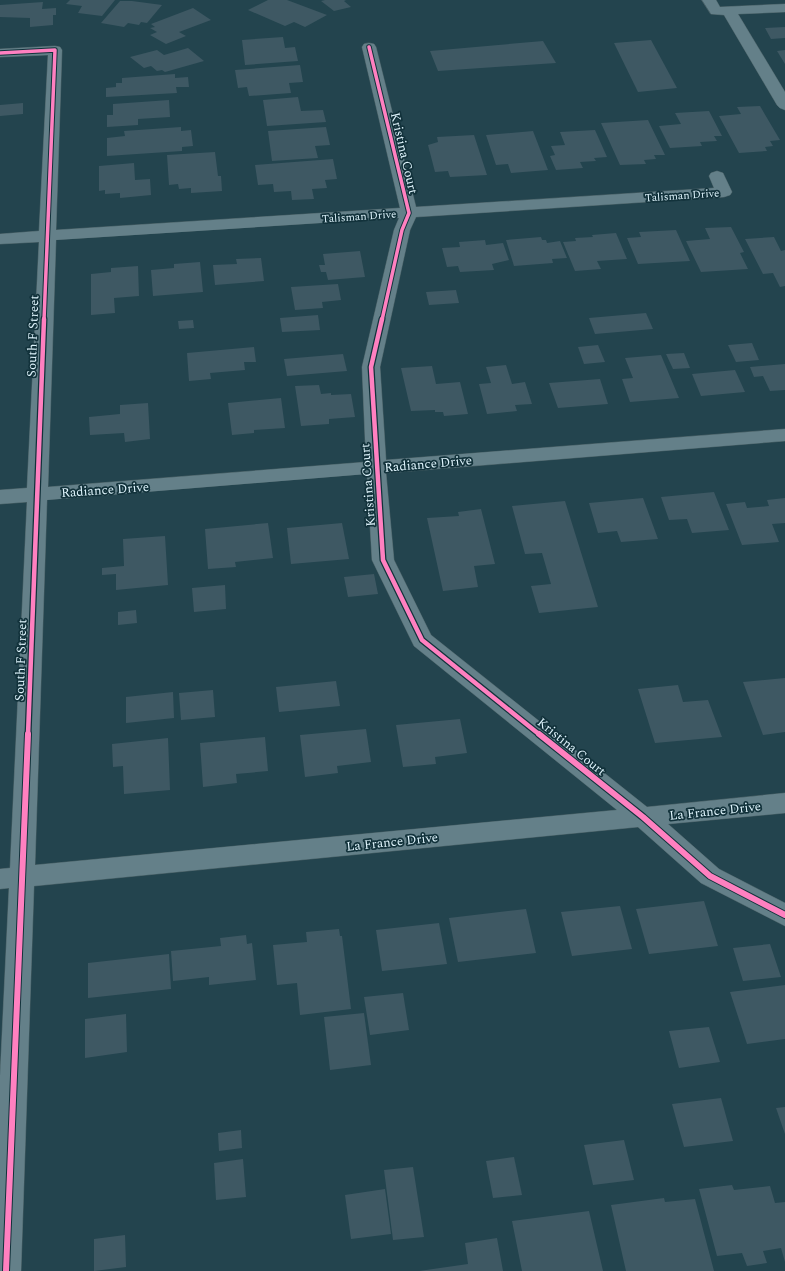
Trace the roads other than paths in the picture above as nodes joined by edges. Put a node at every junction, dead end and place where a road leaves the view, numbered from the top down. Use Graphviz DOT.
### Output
graph roads {
  1 [pos="718,7"];
  2 [pos="785,8"];
  3 [pos="369,47"];
  4 [pos="0,53"];
  5 [pos="785,105"];
  6 [pos="717,176"];
  7 [pos="409,213"];
  8 [pos="47,236"];
  9 [pos="0,239"];
  10 [pos="785,435"];
  11 [pos="376,467"];
  12 [pos="37,494"];
  13 [pos="0,497"];
  14 [pos="785,803"];
  15 [pos="643,817"];
  16 [pos="11,878"];
  17 [pos="785,915"];
  18 [pos="6,1271"];
  1 -- 2 [label="street"];
  1 -- 5 [label="street"];
  3 -- 7 [label="street, Kristina Court"];
  4 -- 8 [label="street, South F Street"];
  6 -- 7 [label="street, Talisman Drive"];
  7 -- 8 [label="street, Talisman Drive"];
  7 -- 11 [label="street, Kristina Court"];
  8 -- 9 [label="street, Talisman Drive"];
  8 -- 12 [label="street, South F Street"];
  10 -- 11 [label="street, Radiance Drive"];
  11 -- 12 [label="street, Radiance Drive"];
  11 -- 15 [label="street, Kristina Court"];
  12 -- 13 [label="street, Radiance Drive"];
  12 -- 16 [label="street, South F Street"];
  14 -- 15 [label="street, La France Drive"];
  15 -- 16 [label="street, La France Drive"];
  15 -- 17 [label="street, Kristina Court"];
  16 -- 18 [label="street, South F Street"];
}
